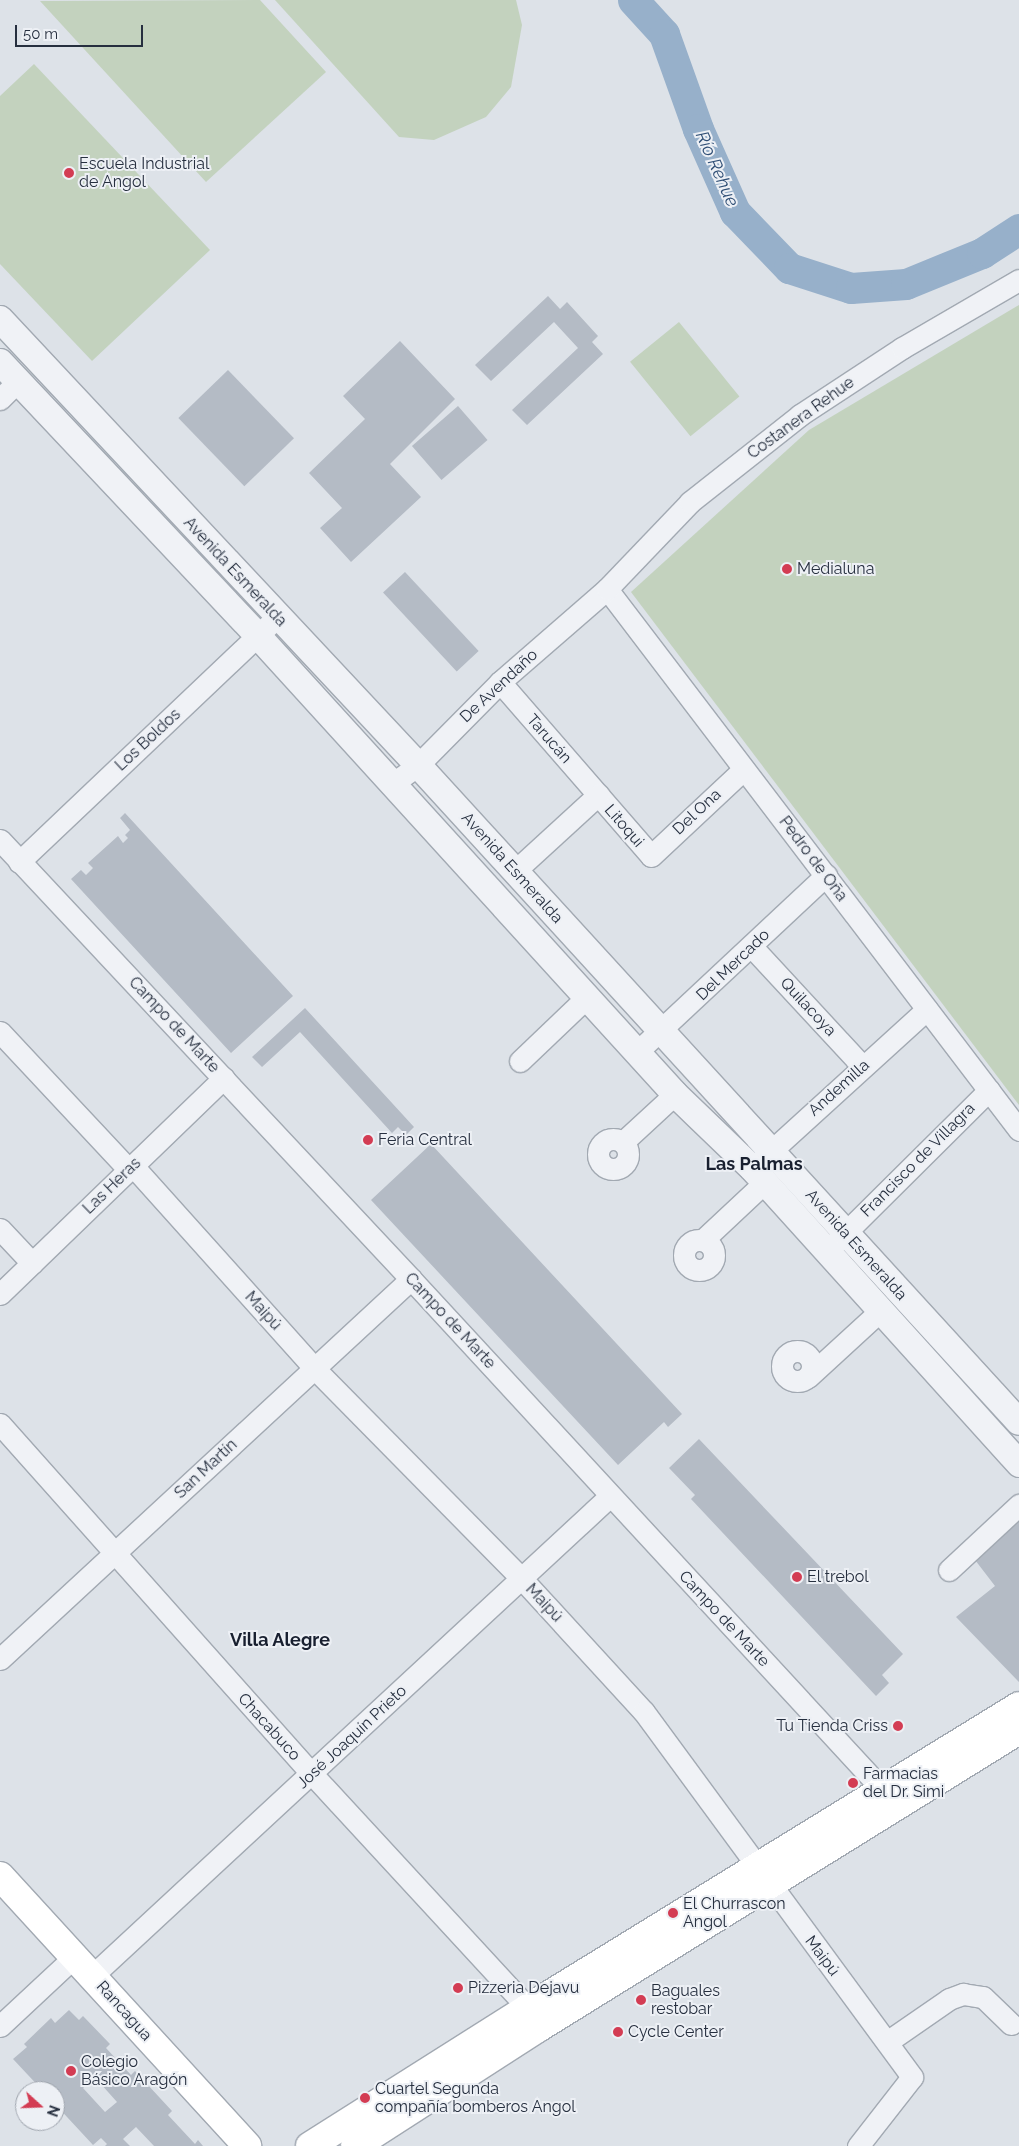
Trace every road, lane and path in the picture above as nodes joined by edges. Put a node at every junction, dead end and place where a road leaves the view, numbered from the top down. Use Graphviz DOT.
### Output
graph roads {
  1 [pos="1019,280"];
  2 [pos="0,319"];
  3 [pos="0,362"];
  4 [pos="9,390"];
  5 [pos="607,589"];
  6 [pos="277,617"];
  7 [pos="258,636"];
  8 [pos="500,682"];
  9 [pos="418,765"];
  10 [pos="744,769"];
  11 [pos="392,784"];
  12 [pos="598,795"];
  13 [pos="0,840"];
  14 [pos="651,856"];
  15 [pos="19,862"];
  16 [pos="516,873"];
  17 [pos="826,875"];
  18 [pos="479,877"];
  19 [pos="508,910"];
  20 [pos="752,947"];
  21 [pos="588,996"];
  22 [pos="927,1009"];
  23 [pos="0,1032"];
  24 [pos="662,1032"];
  25 [pos="638,1052"];
  26 [pos="520,1061"];
  27 [pos="863,1067"];
  28 [pos="224,1078"];
  29 [pos="989,1090"];
  30 [pos="675,1094"];
  31 [pos="1019,1130"];
  32 [pos="623,1142"];
  33 [pos="763,1167"];
  34 [pos="131,1168"];
  35 [pos="0,1229"];
  36 [pos="845,1232"];
  37 [pos="703,1240"];
  38 [pos="827,1251"];
  39 [pos="32,1264"];
  40 [pos="411,1279"];
  41 [pos="0,1294"];
  42 [pos="881,1310"];
  43 [pos="315,1369"];
  44 [pos="808,1377"];
  45 [pos="1019,1422"];
  46 [pos="0,1424"];
  47 [pos="1019,1464"];
  48 [pos="610,1496"];
  49 [pos="1019,1505"];
  50 [pos="115,1554"];
  51 [pos="949,1570"];
  52 [pos="522,1579"];
  53 [pos="0,1660"];
  54 [pos="1019,1706"];
  55 [pos="1019,1730"];
  56 [pos="312,1774"];
  57 [pos="890,1798"];
  58 [pos="0,1876"];
  59 [pos="764,1877"];
  60 [pos="83,1967"];
  61 [pos="533,2018"];
  62 [pos="1011,2024"];
  63 [pos="0,2026"];
  64 [pos="887,2042"];
  65 [pos="247,2146"];
  66 [pos="310,2146"];
  67 [pos="355,2146"];
  68 [pos="858,2146"];
  1 -- 5 [label="street, Costanera Rehue"];
  2 -- 6 [label="street, Avenida Esmeralda"];
  3 -- 4 [label="street, Avenida Esmeralda"];
  4 -- 7 [label="street, Avenida Esmeralda"];
  5 -- 8 [label="street, De Avendaño"];
  5 -- 10 [label="street, Pedro de Oña"];
  6 -- 7 [label="street, Los Boldos"];
  6 -- 9 [label="street, Avenida Esmeralda"];
  7 -- 11 [label="street, Avenida Esmeralda"];
  7 -- 15 [label="street, Los Boldos"];
  8 -- 9 [label="street, De Avendaño"];
  8 -- 12 [label="street, Tarucán"];
  9 -- 11 [label="street, De Avendaño"];
  9 -- 16 [label="street, Avenida Esmeralda"];
  10 -- 14 [label="street, Del Ona"];
  10 -- 17 [label="street, Pedro de Oña"];
  11 -- 18 [label="street, Avenida Esmeralda"];
  12 -- 14 [label="street, Litoqui"];
  12 -- 16 [label="street"];
  13 -- 15 [label="street, Campo de Marte"];
  15 -- 28 [label="street, Campo de Marte"];
  16 -- 18 [label="street"];
  16 -- 19 [label="street"];
  16 -- 24 [label="street, Avenida Esmeralda"];
  17 -- 20 [label="street, Del Mercado"];
  17 -- 22 [label="street, Pedro de Oña"];
  18 -- 19 [label="street, Avenida Esmeralda"];
  19 -- 21 [label="street, Avenida Esmeralda"];
  20 -- 24 [label="street, Del Mercado"];
  20 -- 27 [label="street, Quilacoya"];
  21 -- 25 [label="street, Avenida Esmeralda"];
  21 -- 26 [label="street"];
  22 -- 27 [label="street, Andemilla"];
  22 -- 29 [label="street, Pedro de Oña"];
  23 -- 34 [label="street, Maipú"];
  24 -- 25 [label="street, Del Mercado"];
  24 -- 33 [label="street, Avenida Esmeralda"];
  25 -- 30 [label="street, Avenida Esmeralda"];
  27 -- 33 [label="street, Andemilla"];
  28 -- 34 [label="street, Las Heras"];
  28 -- 40 [label="street, Campo de Marte"];
  29 -- 31 [label="street, Pedro de Oña"];
  29 -- 36 [label="street, Francisco de Villagra"];
  30 -- 32 [label="street"];
  30 -- 33 [label="street, Avenida Esmeralda"];
  33 -- 36 [label="street, Avenida Esmeralda"];
  33 -- 37 [label="street, Andemilla"];
  33 -- 38 [label="street, Avenida Esmeralda"];
  34 -- 39 [label="street, Las Heras"];
  34 -- 43 [label="street, Maipú"];
  35 -- 39 [label="street"];
  36 -- 38 [label="street, Francisco de Villagra"];
  36 -- 45 [label="street, Avenida Esmeralda"];
  38 -- 42 [label="street, Avenida Esmeralda"];
  39 -- 41 [label="street, Las Heras"];
  40 -- 43 [label="street, San Martín"];
  40 -- 48 [label="street, Campo de Marte"];
  42 -- 44 [label="street"];
  42 -- 47 [label="street, Avenida Esmeralda"];
  43 -- 50 [label="street, San Martín"];
  43 -- 52 [label="street, Maipú"];
  46 -- 50 [label="street, Chacabuco"];
  48 -- 52 [label="street, José Joaquín Prieto"];
  48 -- 57 [label="street, Campo de Marte"];
  49 -- 51 [label="street"];
  50 -- 53 [label="street, San Martín"];
  50 -- 56 [label="street, Chacabuco"];
  52 -- 56 [label="street, José Joaquín Prieto"];
  52 -- 59 [label="street, Maipú"];
  54 -- 57 [label="main road"];
  55 -- 57 [label="main road"];
  56 -- 60 [label="street, José Joaquín Prieto"];
  56 -- 61 [label="street, Chacabuco"];
  57 -- 59 [label="main road"];
  58 -- 60 [label="main road, Rancagua"];
  59 -- 61 [label="main road"];
  59 -- 64 [label="street, Maipú"];
  60 -- 63 [label="street, José Joaquín Prieto"];
  60 -- 65 [label="main road, Rancagua"];
  61 -- 66 [label="main road"];
  61 -- 67 [label="main road"];
  62 -- 64 [label="street"];
  64 -- 68 [label="street, Maipú"];
}
